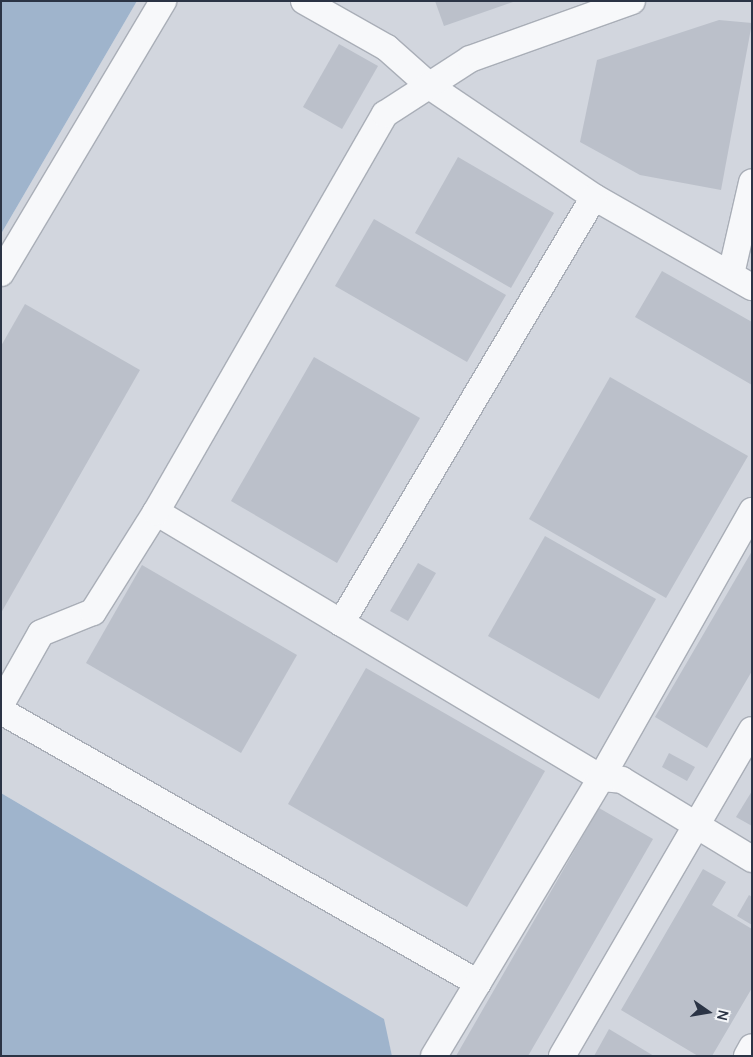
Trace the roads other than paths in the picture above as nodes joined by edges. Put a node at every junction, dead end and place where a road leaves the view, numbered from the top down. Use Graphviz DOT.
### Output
graph roads {
  1 [pos="163,1"];
  2 [pos="304,1"];
  3 [pos="632,1"];
  4 [pos="432,87"];
  5 [pos="752,182"];
  6 [pos="594,197"];
  7 [pos="1,273"];
  8 [pos="741,281"];
  9 [pos="752,511"];
  10 [pos="156,512"];
  11 [pos="341,623"];
  12 [pos="1,704"];
  13 [pos="1,711"];
  14 [pos="752,730"];
  15 [pos="601,778"];
  16 [pos="696,825"];
  17 [pos="752,859"];
  18 [pos="478,983"];
  19 [pos="752,1047"];
  20 [pos="434,1056"];
  21 [pos="562,1056"];
  22 [pos="747,1056"];
  1 -- 7 [label="street"];
  2 -- 4 [label="street"];
  3 -- 4 [label="street"];
  4 -- 6 [label="street"];
  4 -- 10 [label="street"];
  5 -- 8 [label="street"];
  6 -- 8 [label="street"];
  6 -- 11 [label="street"];
  9 -- 15 [label="street"];
  10 -- 11 [label="street"];
  10 -- 12 [label="street"];
  11 -- 15 [label="street"];
  13 -- 18 [label="street"];
  14 -- 16 [label="street"];
  15 -- 16 [label="street"];
  15 -- 18 [label="street"];
  16 -- 17 [label="street"];
  16 -- 21 [label="street"];
  18 -- 20 [label="street"];
  19 -- 22 [label="street"];
}
